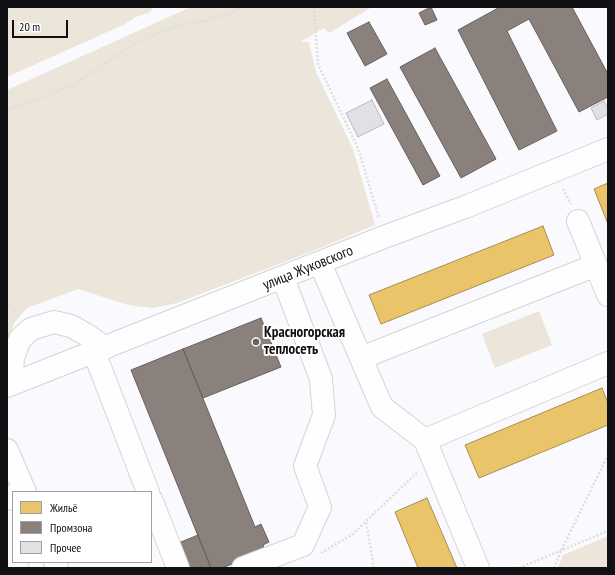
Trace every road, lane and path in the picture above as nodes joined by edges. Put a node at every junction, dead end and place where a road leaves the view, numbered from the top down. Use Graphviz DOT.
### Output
graph roads {
  1 [pos="244,7"];
  2 [pos="314,7"];
  3 [pos="7,110"];
  4 [pos="608,149"];
  5 [pos="578,221"];
  6 [pos="384,237"];
  7 [pos="320,263"];
  8 [pos="596,265"];
  9 [pos="282,278"];
  10 [pos="608,295"];
  11 [pos="99,350"];
  12 [pos="361,358"];
  13 [pos="608,363"];
  14 [pos="9,385"];
  15 [pos="429,449"];
  16 [pos="7,450"];
  17 [pos="608,455"];
  18 [pos="24,491"];
  19 [pos="148,491"];
  20 [pos="152,502"];
  21 [pos="366,521"];
  22 [pos="608,531"];
  23 [pos="561,551"];
  24 [pos="320,554"];
  25 [pos="178,568"];
  26 [pos="243,568"];
  27 [pos="374,568"];
  28 [pos="478,568"];
  29 [pos="519,568"];
  30 [pos="554,568"];
  1 -- 3 [label="path"];
  2 -- 6 [label="path"];
  4 -- 6 [label="street, улица Жуковского"];
  5 -- 8 [label="street"];
  6 -- 7 [label="street, улица Жуковского"];
  7 -- 9 [label="street, улица Жуковского"];
  7 -- 12 [label="street"];
  8 -- 10 [label="street"];
  8 -- 12 [label="street"];
  9 -- 11 [label="street, улица Жуковского"];
  9 -- 26 [label="street"];
  11 -- 14 [label="street, улица Жуковского"];
  11 -- 14 [label="street"];
  11 -- 19 [label="street"];
  12 -- 15 [label="street"];
  13 -- 15 [label="street"];
  15 -- 21 [label="path"];
  15 -- 28 [label="street"];
  16 -- 18 [label="street"];
  17 -- 23 [label="path"];
  20 -- 25 [label="street"];
  21 -- 24 [label="path"];
  21 -- 27 [label="path"];
  22 -- 23 [label="path"];
  23 -- 29 [label="path"];
  23 -- 30 [label="path"];
}
